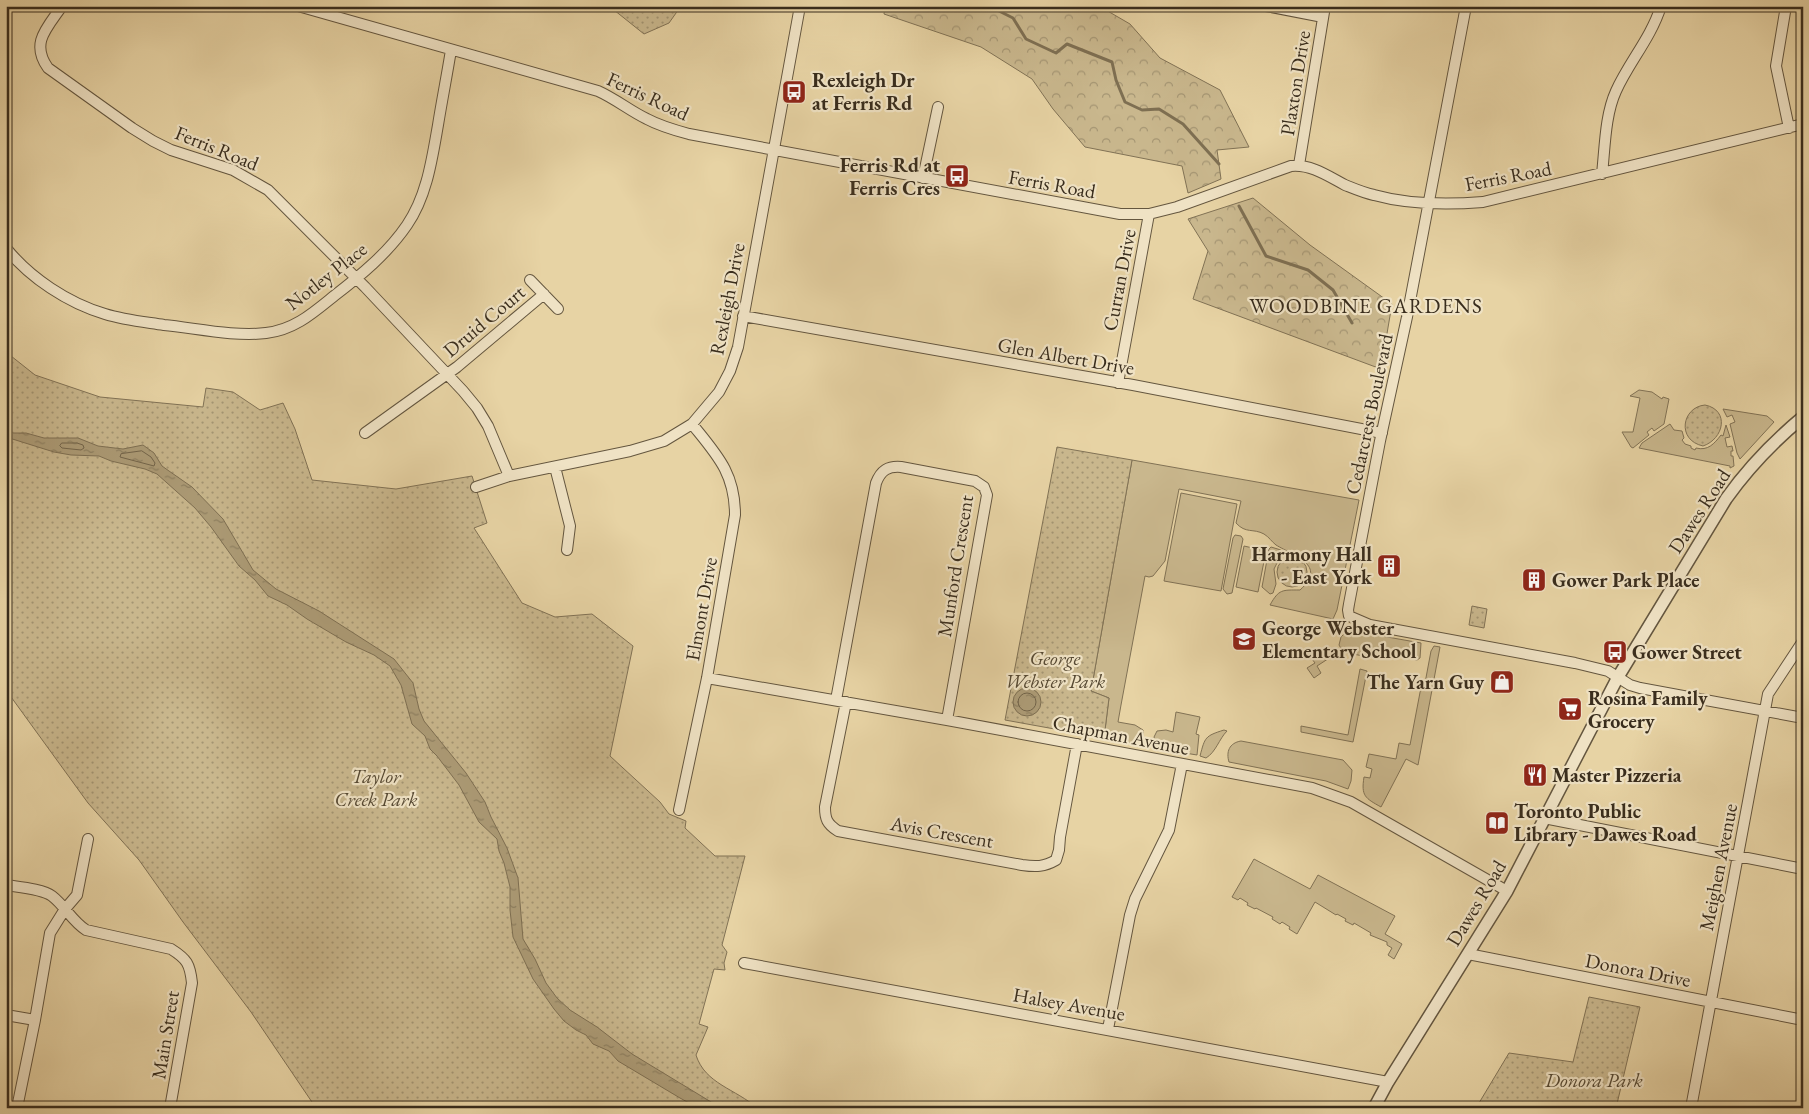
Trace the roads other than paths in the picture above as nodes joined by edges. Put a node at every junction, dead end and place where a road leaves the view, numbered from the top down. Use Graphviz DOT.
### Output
graph roads {
  1 [pos="62,6"];
  2 [pos="298,6"];
  3 [pos="800,6"];
  4 [pos="1266,6"];
  5 [pos="1325,6"];
  6 [pos="1466,6"];
  7 [pos="1661,6"];
  8 [pos="1786,6"];
  9 [pos="1323,17"];
  10 [pos="451,50"];
  11 [pos="938,107"];
  12 [pos="1803,124"];
  13 [pos="1789,128"];
  14 [pos="773,149"];
  15 [pos="1299,165"];
  16 [pos="1602,174"];
  17 [pos="923,178"];
  18 [pos="1429,204"];
  19 [pos="1150,214"];
  20 [pos="6,248"];
  21 [pos="357,278"];
  22 [pos="530,280"];
  23 [pos="544,294"];
  24 [pos="558,310"];
  25 [pos="743,316"];
  26 [pos="448,375"];
  27 [pos="1118,383"];
  28 [pos="1803,417"];
  29 [pos="692,424"];
  30 [pos="365,433"];
  31 [pos="1382,433"];
  32 [pos="555,467"];
  33 [pos="508,476"];
  34 [pos="476,487"];
  35 [pos="567,550"];
  36 [pos="1803,641"];
  37 [pos="1618,677"];
  38 [pos="706,678"];
  39 [pos="841,701"];
  40 [pos="1765,712"];
  41 [pos="1803,718"];
  42 [pos="947,720"];
  43 [pos="1077,744"];
  44 [pos="1182,764"];
  45 [pos="679,810"];
  46 [pos="1544,818"];
  47 [pos="88,839"];
  48 [pos="1738,856"];
  49 [pos="1803,869"];
  50 [pos="6,885"];
  51 [pos="1507,890"];
  52 [pos="65,909"];
  53 [pos="1468,954"];
  54 [pos="744,963"];
  55 [pos="1711,1002"];
  56 [pos="6,1015"];
  57 [pos="35,1020"];
  58 [pos="1803,1020"];
  59 [pos="1108,1029"];
  60 [pos="1388,1082"];
  61 [pos="17,1108"];
  62 [pos="170,1108"];
  63 [pos="1374,1108"];
  64 [pos="1691,1108"];
  1 -- 21 [label="street, Ferris Road"];
  2 -- 10 [label="street, Ferris Road"];
  3 -- 14 [label="street, Rexleigh Drive"];
  4 -- 9 [label="street"];
  5 -- 9 [label="street, Plaxton Drive"];
  6 -- 18 [label="street, Cedarcrest Boulevard"];
  7 -- 16 [label="street"];
  8 -- 13 [label="street"];
  9 -- 15 [label="street, Plaxton Drive"];
  10 -- 14 [label="street, Ferris Road"];
  10 -- 21 [label="street, Notley Place"];
  11 -- 17 [label="street"];
  12 -- 13 [label="street, Ferris Road"];
  13 -- 16 [label="street, Ferris Road"];
  14 -- 17 [label="street, Ferris Road"];
  14 -- 25 [label="street, Rexleigh Drive"];
  15 -- 18 [label="street, Ferris Road"];
  15 -- 19 [label="street, Ferris Road"];
  16 -- 18 [label="street, Ferris Road"];
  17 -- 19 [label="street, Ferris Road"];
  18 -- 31 [label="street, Cedarcrest Boulevard"];
  19 -- 27 [label="street, Curran Drive"];
  20 -- 21 [label="street, Notley Place"];
  21 -- 26 [label="street, Ferris Road"];
  22 -- 23 [label="street, Druid Court"];
  23 -- 24 [label="street, Druid Court"];
  23 -- 26 [label="street, Druid Court"];
  25 -- 27 [label="street, Glen Albert Drive"];
  25 -- 29 [label="street, Rexleigh Drive"];
  26 -- 30 [label="street, Druid Court"];
  26 -- 33 [label="street, Ferris Road"];
  27 -- 31 [label="street, Glen Albert Drive"];
  28 -- 37 [label="street, Dawes Road"];
  29 -- 32 [label="street, Rexleigh Drive"];
  29 -- 38 [label="street, Elmont Drive"];
  31 -- 37 [label="street, Cedarcrest Boulevard"];
  32 -- 33 [label="street, Rexleigh Drive"];
  32 -- 35 [label="street"];
  33 -- 34 [label="street, Rexleigh Drive"];
  36 -- 40 [label="street, Meighen Avenue"];
  37 -- 40 [label="street"];
  37 -- 46 [label="street, Dawes Road"];
  38 -- 39 [label="street, Chapman Avenue"];
  38 -- 45 [label="street, Elmont Drive"];
  39 -- 42 [label="street, Chapman Avenue"];
  39 -- 42 [label="street, Munford Crescent"];
  39 -- 43 [label="street, Avis Crescent"];
  40 -- 41 [label="street"];
  40 -- 48 [label="street, Meighen Avenue"];
  42 -- 43 [label="street, Chapman Avenue"];
  43 -- 44 [label="street, Chapman Avenue"];
  44 -- 51 [label="street, Chapman Avenue"];
  44 -- 59 [label="street"];
  46 -- 48 [label="street"];
  46 -- 51 [label="street, Dawes Road"];
  47 -- 52 [label="street"];
  48 -- 49 [label="street"];
  48 -- 55 [label="street, Meighen Avenue"];
  50 -- 52 [label="street"];
  51 -- 53 [label="street, Dawes Road"];
  52 -- 57 [label="street"];
  52 -- 62 [label="street, Main Street"];
  53 -- 55 [label="street, Donora Drive"];
  53 -- 60 [label="street, Dawes Road"];
  54 -- 59 [label="street, Halsey Avenue"];
  55 -- 58 [label="street, Donora Drive"];
  55 -- 64 [label="street, Meighen Avenue"];
  56 -- 57 [label="street"];
  57 -- 61 [label="street"];
  59 -- 60 [label="street, Halsey Avenue"];
  60 -- 63 [label="street, Dawes Road"];
}
